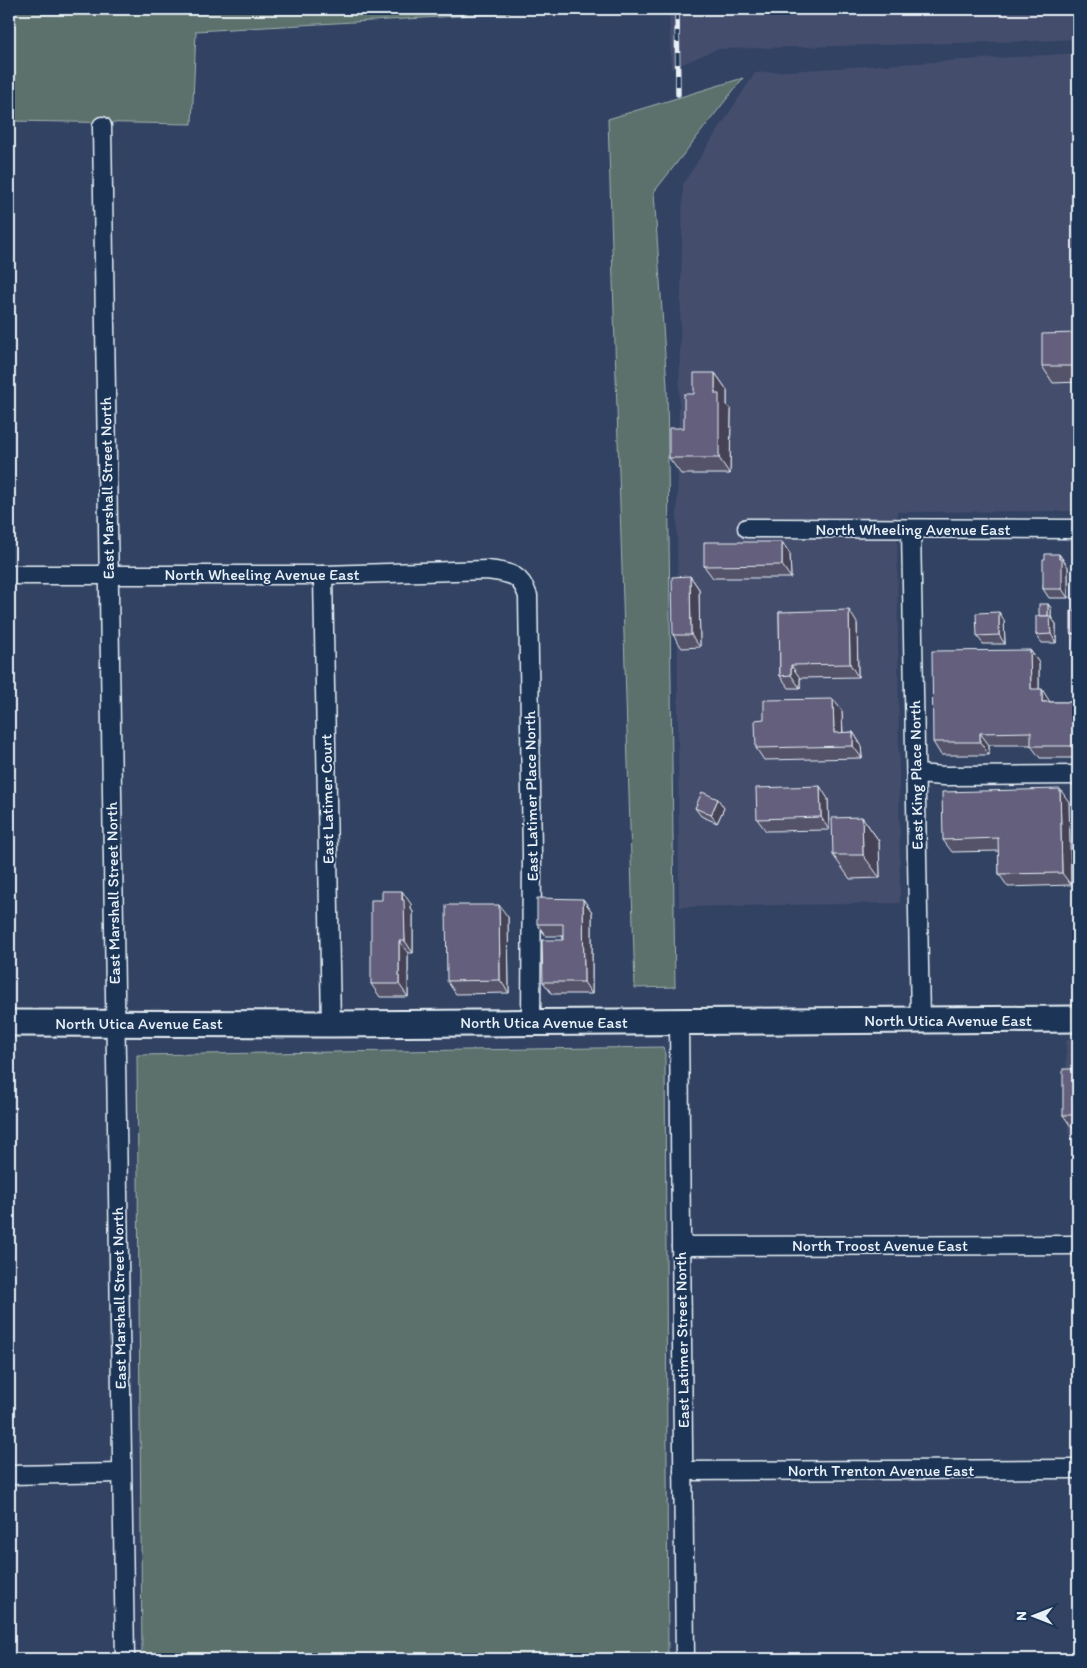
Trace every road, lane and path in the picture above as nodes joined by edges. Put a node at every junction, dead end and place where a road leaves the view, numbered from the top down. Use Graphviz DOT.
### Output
graph roads {
  1 [pos="102,126"];
  2 [pos="747,528"];
  3 [pos="911,529"];
  4 [pos="1078,529"];
  5 [pos="108,574"];
  6 [pos="9,575"];
  7 [pos="323,575"];
  8 [pos="515,576"];
  9 [pos="916,774"];
  10 [pos="1078,775"];
  11 [pos="1078,1019"];
  12 [pos="920,1020"];
  13 [pos="679,1021"];
  14 [pos="531,1022"];
  15 [pos="9,1023"];
  16 [pos="114,1023"];
  17 [pos="331,1024"];
  18 [pos="1078,1245"];
  19 [pos="681,1246"];
  20 [pos="1078,1469"];
  21 [pos="683,1471"];
  22 [pos="122,1473"];
  23 [pos="9,1474"];
  24 [pos="125,1659"];
  25 [pos="685,1659"];
  1 -- 5 [label="street, East Marshall Street North"];
  2 -- 3 [label="street, North Wheeling Avenue East"];
  3 -- 4 [label="street, North Wheeling Avenue East"];
  3 -- 9 [label="street, East King Place North"];
  5 -- 6 [label="street, North Wheeling Avenue East"];
  5 -- 7 [label="street, North Wheeling Avenue East"];
  5 -- 16 [label="street, East Marshall Street North"];
  7 -- 8 [label="street, North Wheeling Avenue East"];
  7 -- 17 [label="street, East Latimer Court"];
  8 -- 14 [label="street, East Latimer Place North"];
  9 -- 10 [label="street"];
  9 -- 12 [label="street, East King Place North"];
  11 -- 12 [label="main road, North Utica Avenue East"];
  12 -- 13 [label="main road, North Utica Avenue East"];
  13 -- 14 [label="main road, North Utica Avenue East"];
  13 -- 19 [label="street, East Latimer Street North"];
  14 -- 17 [label="main road, North Utica Avenue East"];
  15 -- 16 [label="main road, North Utica Avenue East"];
  16 -- 17 [label="main road, North Utica Avenue East"];
  16 -- 22 [label="street, East Marshall Street North"];
  18 -- 19 [label="street, North Troost Avenue East"];
  19 -- 21 [label="street, East Latimer Street North"];
  20 -- 21 [label="street, North Trenton Avenue East"];
  21 -- 25 [label="street, East Latimer Street North"];
  22 -- 23 [label="street"];
  22 -- 24 [label="street, East Marshall Street North"];
}
